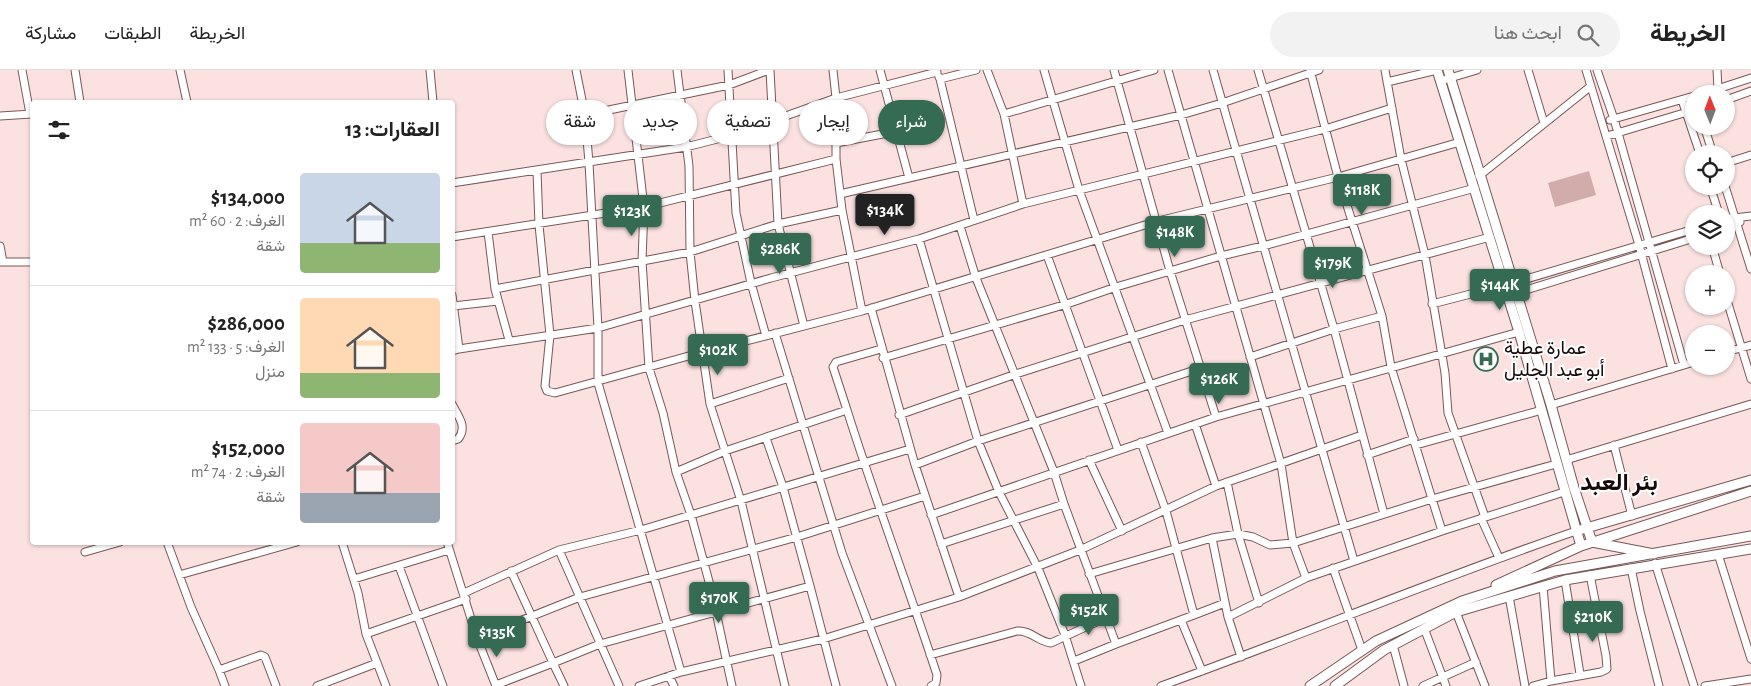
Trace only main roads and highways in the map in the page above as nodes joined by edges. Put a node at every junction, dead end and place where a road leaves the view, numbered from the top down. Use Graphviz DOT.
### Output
graph roads {
  1 [pos="1437,70"];
  2 [pos="1450,74"];
  3 [pos="1509,284"];
  4 [pos="1512,294"];
  5 [pos="1751,480"];
  6 [pos="1751,491"];
  7 [pos="1694,497"];
  8 [pos="1698,507"];
  9 [pos="1588,528"];
  10 [pos="1576,532"];
  11 [pos="1751,536"];
  12 [pos="1592,542"];
  13 [pos="1581,546"];
  14 [pos="1751,549"];
  15 [pos="1654,559"];
  16 [pos="1599,563"];
  17 [pos="1600,573"];
  18 [pos="1462,601"];
  19 [pos="1310,686"];
  20 [pos="1335,686"];
  1 -- 3 [label="main road"];
  2 -- 3 [label="main road"];
  3 -- 4 [label="main road"];
  4 -- 9 [label="main road"];
  4 -- 10 [label="main road"];
  5 -- 7 [label="main road"];
  6 -- 8 [label="main road"];
  7 -- 8 [label="main road"];
  7 -- 9 [label="main road"];
  8 -- 12 [label="main road"];
  9 -- 10 [label="main road"];
  9 -- 12 [label="main road"];
  10 -- 13 [label="main road"];
  11 -- 15 [label="main road"];
  12 -- 13 [label="main road"];
  12 -- 15 [label="main road"];
  13 -- 18 [label="main road"];
  14 -- 15 [label="main road"];
  15 -- 16 [label="main road"];
  15 -- 17 [label="main road"];
  16 -- 17 [label="main road"];
  16 -- 18 [label="main road"];
  17 -- 20 [label="main road"];
  18 -- 19 [label="main road"];
}
